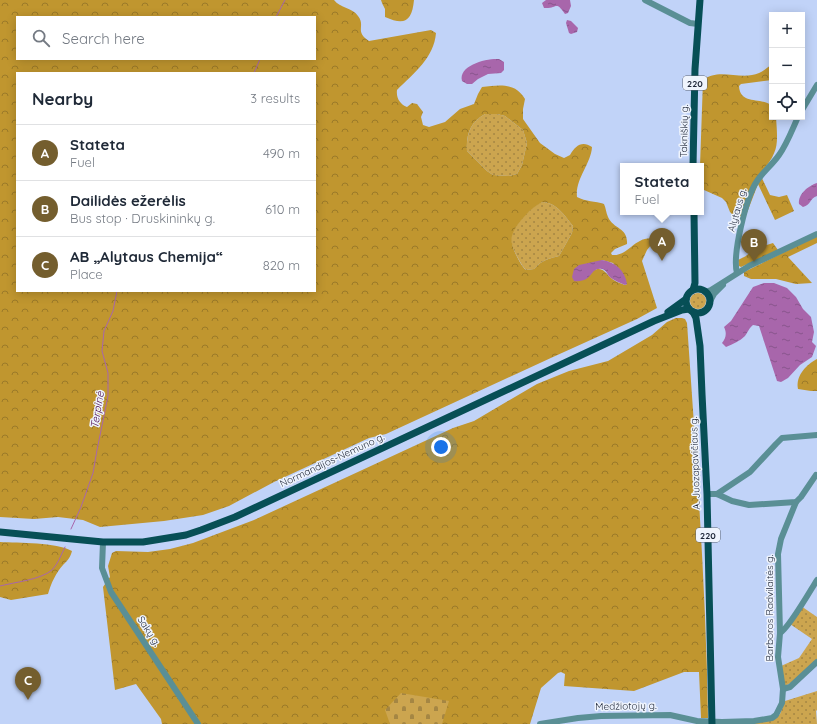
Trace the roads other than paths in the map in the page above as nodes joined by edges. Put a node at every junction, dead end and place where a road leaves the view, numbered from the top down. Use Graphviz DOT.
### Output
graph roads {
  1 [pos="645,0"];
  2 [pos="700,0"];
  3 [pos="698,24"];
  4 [pos="817,85"];
  5 [pos="805,105"];
  6 [pos="797,120"];
  7 [pos="693,163"];
  8 [pos="694,215"];
  9 [pos="695,231"];
  10 [pos="817,234"];
  11 [pos="738,273"];
  12 [pos="731,277"];
  13 [pos="693,290"];
  14 [pos="704,291"];
  15 [pos="686,299"];
  16 [pos="709,303"];
  17 [pos="691,310"];
  18 [pos="702,312"];
  19 [pos="654,321"];
  20 [pos="700,346"];
  21 [pos="817,435"];
  22 [pos="816,475"];
  23 [pos="707,494"];
  24 [pos="717,494"];
  25 [pos="796,502"];
  26 [pos="0,532"];
  27 [pos="103,542"];
  28 [pos="817,580"];
  29 [pos="780,633"];
  30 [pos="817,662"];
  31 [pos="783,689"];
  32 [pos="776,715"];
  33 [pos="681,717"];
  34 [pos="712,723"];
  35 [pos="198,724"];
  36 [pos="540,724"];
  37 [pos="681,724"];
  1 -- 3 [label="street"];
  2 -- 3 [label="main road, Takniškių g. / 220"];
  3 -- 7 [label="main road, Takniškių g. / 220"];
  4 -- 5 [label="street"];
  6 -- 11 [label="street, Alytaus g."];
  8 -- 9 [label="main road"];
  9 -- 13 [label="main road"];
  9 -- 14 [label="main road"];
  10 -- 11 [label="street"];
  11 -- 12 [label="street"];
  12 -- 14 [label="street"];
  12 -- 16 [label="street"];
  13 -- 14 [label="main road"];
  13 -- 15 [label="main road"];
  14 -- 16 [label="main road"];
  15 -- 17 [label="main road, 220"];
  15 -- 19 [label="main road, Normandijos-Nemuno g."];
  16 -- 18 [label="main road"];
  17 -- 18 [label="main road"];
  17 -- 19 [label="main road, Normandijos-Nemuno g."];
  17 -- 20 [label="main road, A. Juozapavičiaus g. / 220"];
  18 -- 20 [label="main road, A. Juozapavičiaus g. / 220"];
  19 -- 27 [label="main road, Normandijos-Nemuno g."];
  20 -- 23 [label="main road, A. Juozapavičiaus g. / 220"];
  21 -- 24 [label="street"];
  22 -- 25 [label="street, Barboros Radvilaitės g."];
  23 -- 24 [label="street"];
  23 -- 34 [label="main road, A. Juozapavičiaus g. / 220"];
  24 -- 25 [label="street"];
  25 -- 29 [label="street, Barboros Radvilaitės g."];
  26 -- 27 [label="main road, Normandijos-Nemuno g."];
  27 -- 35 [label="street, Sakų g."];
  28 -- 29 [label="street"];
  29 -- 31 [label="street, Barboros Radvilaitės g."];
  30 -- 31 [label="street"];
  31 -- 32 [label="street, Barboros Radvilaitės g."];
  32 -- 34 [label="street, Medžiotojų g."];
  33 -- 34 [label="street, Medžiotojų g."];
  33 -- 36 [label="street, Medžiotojų g."];
  33 -- 37 [label="street"];
}
